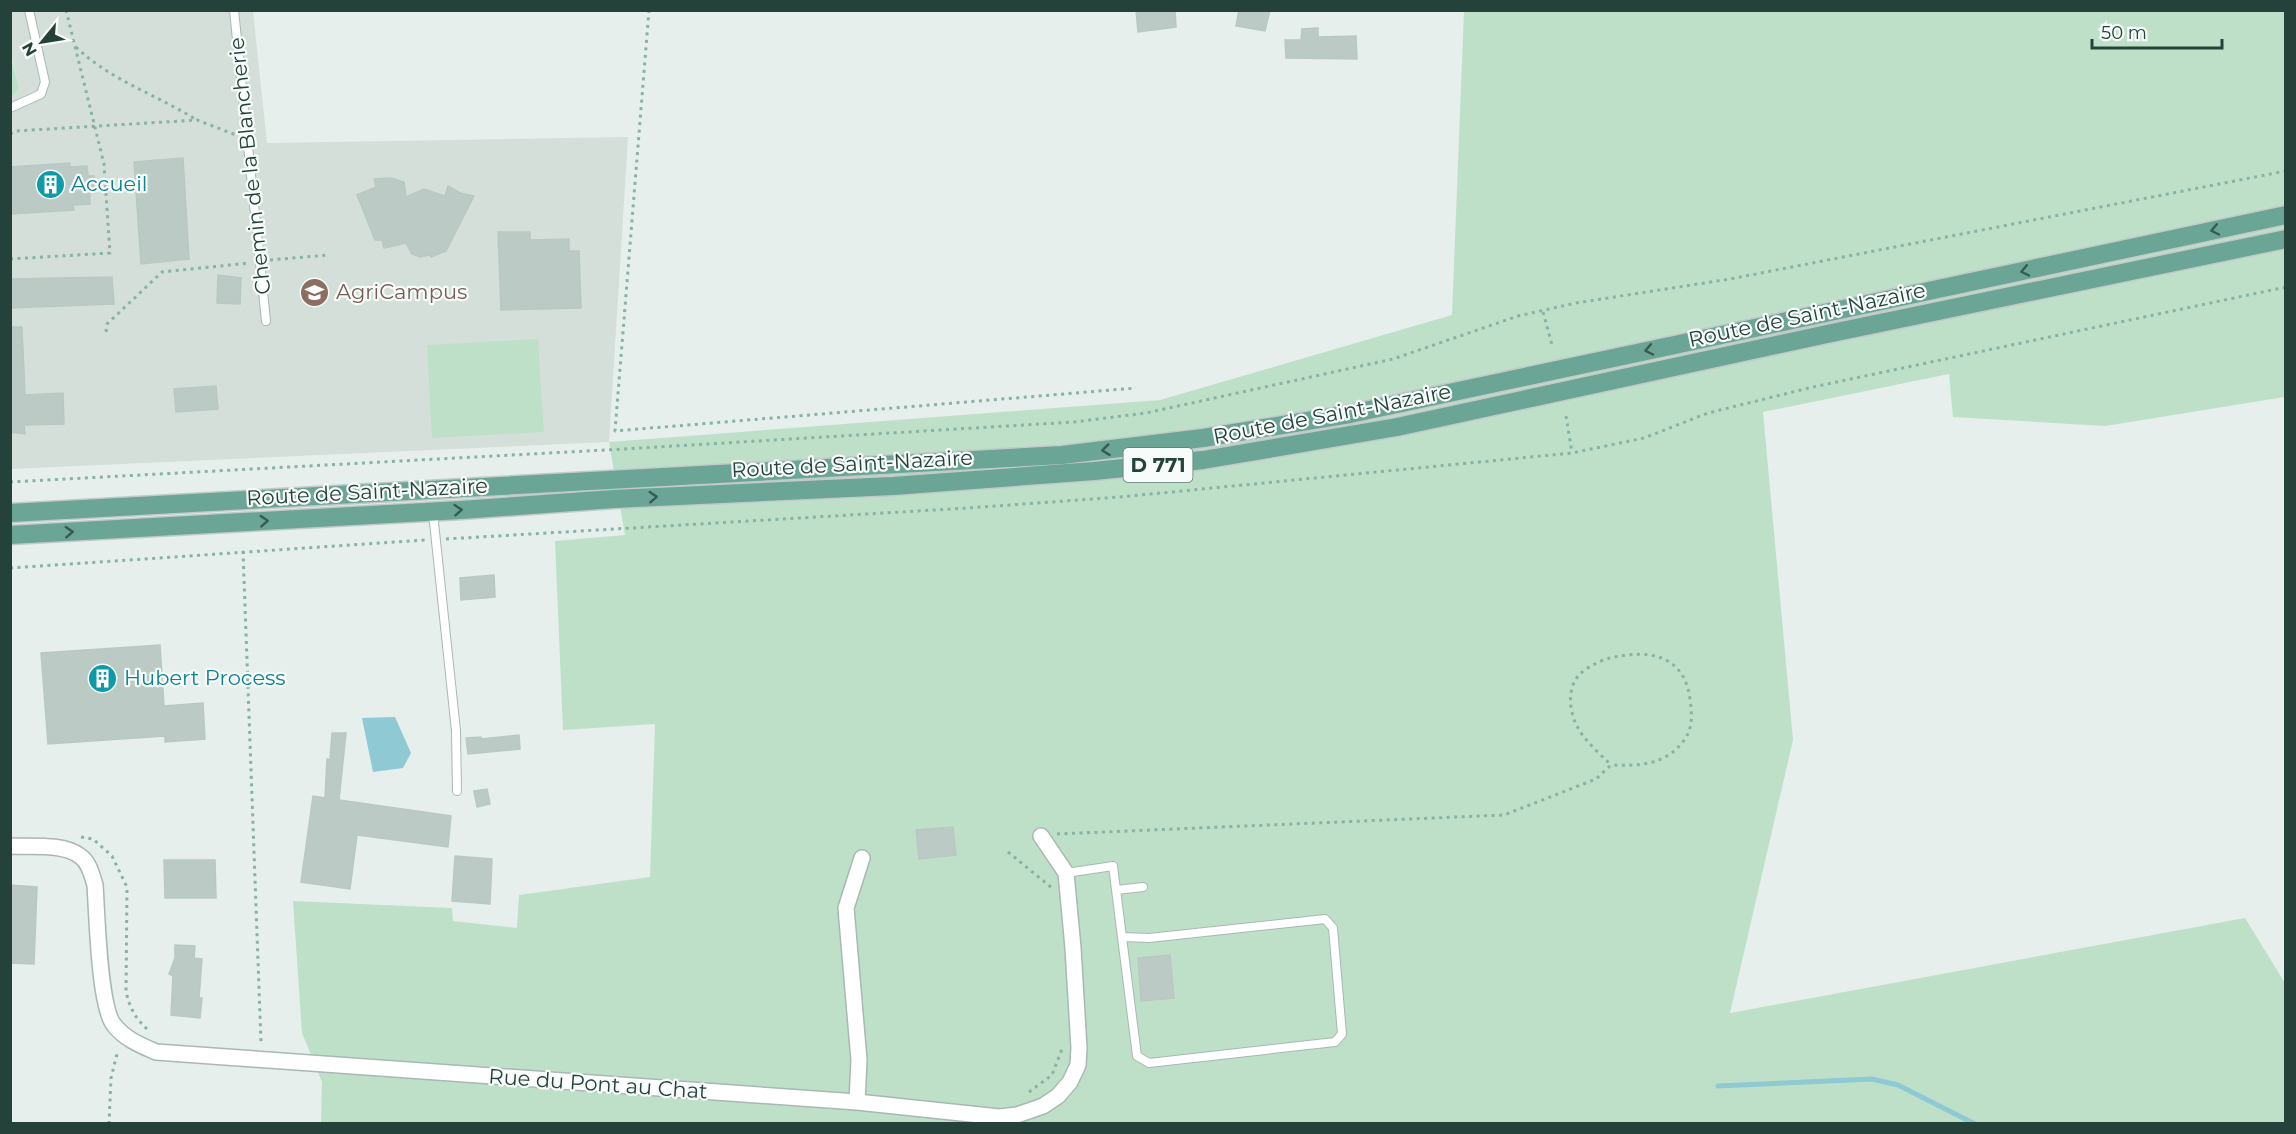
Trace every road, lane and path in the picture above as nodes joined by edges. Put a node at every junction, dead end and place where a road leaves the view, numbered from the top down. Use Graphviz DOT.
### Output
graph roads {
  1 [pos="29,10"];
  2 [pos="66,10"];
  3 [pos="234,10"];
  4 [pos="649,10"];
  5 [pos="74,45"];
  6 [pos="10,108"];
  7 [pos="197,120"];
  8 [pos="95,126"];
  9 [pos="10,134"];
  10 [pos="248,146"];
  11 [pos="2286,171"];
  12 [pos="2281,215"];
  13 [pos="2286,239"];
  14 [pos="328,255"];
  15 [pos="10,259"];
  16 [pos="260,261"];
  17 [pos="1543,311"];
  18 [pos="266,321"];
  19 [pos="106,332"];
  20 [pos="1552,345"];
  21 [pos="1136,388"];
  22 [pos="1566,416"];
  23 [pos="1572,453"];
  24 [pos="10,482"];
  25 [pos="433,512"];
  26 [pos="10,513"];
  27 [pos="10,535"];
  28 [pos="243,551"];
  29 [pos="1611,765"];
  30 [pos="457,791"];
  31 [pos="1041,836"];
  32 [pos="80,837"];
  33 [pos="10,846"];
  34 [pos="1008,852"];
  35 [pos="862,858"];
  36 [pos="1066,873"];
  37 [pos="1143,887"];
  38 [pos="1116,890"];
  39 [pos="1054,898"];
  40 [pos="1122,937"];
  41 [pos="122,1033"];
  42 [pos="150,1033"];
  43 [pos="1065,1041"];
  44 [pos="260,1060"];
  45 [pos="1026,1095"];
  46 [pos="857,1102"];
  47 [pos="2286,1121"];
  48 [pos="108,1124"];
  49 [pos="2278,1124"];
  1 -- 6 [label="lane"];
  2 -- 5 [label="path"];
  3 -- 10 [label="lane, Chemin de la Blancherie"];
  4 -- 21 [label="path"];
  5 -- 7 [label="path"];
  5 -- 8 [label="path"];
  7 -- 8 [label="path"];
  7 -- 10 [label="path"];
  8 -- 9 [label="path"];
  8 -- 15 [label="path"];
  10 -- 16 [label="lane, Chemin de la Blancherie"];
  11 -- 17 [label="path"];
  12 -- 26 [label="main road, Route de Saint-Nazaire, one-way"];
  25 -- 13 [label="main road, Route de Saint-Nazaire / D 771, one-way"];
  14 -- 16 [label="path"];
  16 -- 18 [label="lane, Chemin de la Blancherie"];
  16 -- 19 [label="path"];
  17 -- 20 [label="path"];
  17 -- 24 [label="path"];
  22 -- 23 [label="path"];
  27 -- 25 [label="main road, Route de Saint-Nazaire / D 771, one-way"];
  25 -- 30 [label="lane"];
  28 -- 44 [label="path"];
  29 -- 29 [label="path"];
  29 -- 31 [label="path"];
  31 -- 36 [label="street, Rue du Pont au Chat"];
  32 -- 42 [label="path"];
  33 -- 41 [label="street, Rue du Pont au Chat"];
  34 -- 39 [label="path"];
  35 -- 46 [label="street"];
  36 -- 38 [label="lane"];
  36 -- 46 [label="street, Rue du Pont au Chat"];
  37 -- 38 [label="lane"];
  38 -- 40 [label="lane"];
  40 -- 40 [label="lane"];
  41 -- 44 [label="street, Rue du Pont au Chat"];
  41 -- 48 [label="path"];
  43 -- 45 [label="path"];
  44 -- 46 [label="street, Rue du Pont au Chat"];
  47 -- 49 [label="path"];
}
